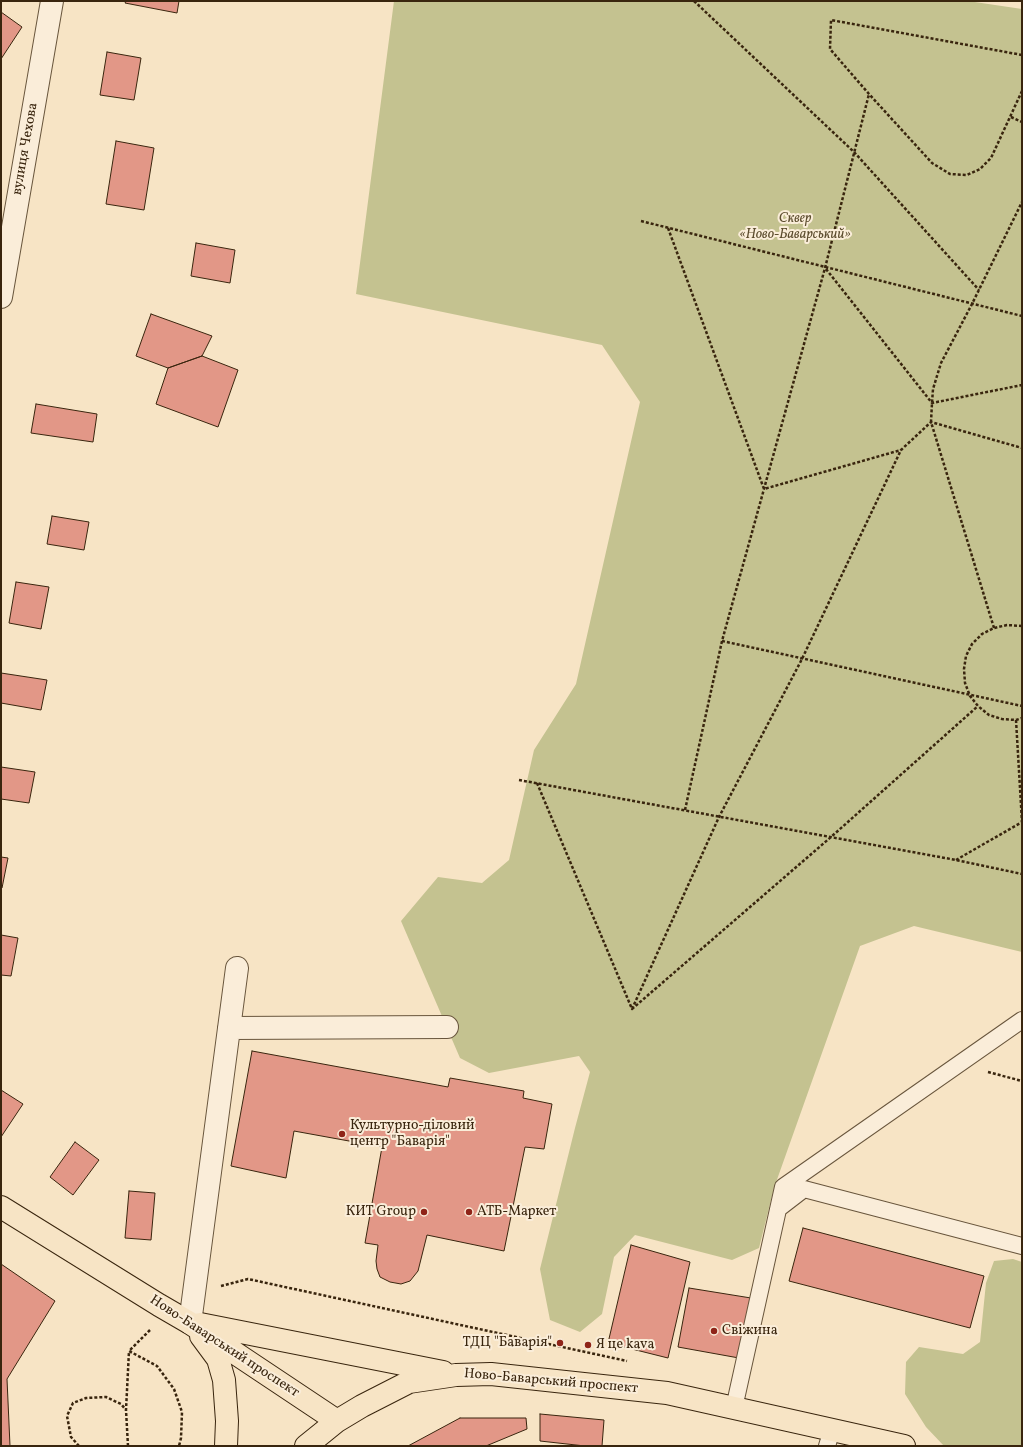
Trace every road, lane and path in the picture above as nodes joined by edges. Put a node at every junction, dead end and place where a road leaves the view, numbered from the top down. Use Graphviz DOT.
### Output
graph roads {
  1 [pos="52,1"];
  2 [pos="694,1"];
  3 [pos="1022,55"];
  4 [pos="1022,91"];
  5 [pos="869,94"];
  6 [pos="1011,117"];
  7 [pos="1022,122"];
  8 [pos="854,152"];
  9 [pos="1022,202"];
  10 [pos="641,221"];
  11 [pos="668,228"];
  12 [pos="825,268"];
  13 [pos="979,290"];
  14 [pos="1,298"];
  15 [pos="972,304"];
  16 [pos="1022,316"];
  17 [pos="1022,385"];
  18 [pos="932,403"];
  19 [pos="931,422"];
  20 [pos="1022,448"];
  21 [pos="901,450"];
  22 [pos="764,489"];
  23 [pos="1022,625"];
  24 [pos="994,628"];
  25 [pos="722,641"];
  26 [pos="802,659"];
  27 [pos="970,696"];
  28 [pos="978,706"];
  29 [pos="1022,706"];
  30 [pos="1022,718"];
  31 [pos="1016,720"];
  32 [pos="519,780"];
  33 [pos="537,783"];
  34 [pos="685,810"];
  35 [pos="719,817"];
  36 [pos="1022,822"];
  37 [pos="831,837"];
  38 [pos="956,860"];
  39 [pos="1022,874"];
  40 [pos="237,968"];
  41 [pos="632,1009"];
  42 [pos="1022,1020"];
  43 [pos="447,1027"];
  44 [pos="229,1028"];
  45 [pos="959,1064"];
  46 [pos="1022,1081"];
  47 [pos="1,1207"];
  48 [pos="778,1209"];
  49 [pos="1022,1246"];
  50 [pos="194,1293"];
  51 [pos="190,1323"];
  52 [pos="153,1327"];
  53 [pos="129,1351"];
  54 [pos="634,1362"];
  55 [pos="456,1374"];
  56 [pos="734,1408"];
  57 [pos="126,1410"];
  58 [pos="338,1421"];
  59 [pos="829,1438"];
  60 [pos="79,1446"];
  61 [pos="128,1446"];
  62 [pos="179,1446"];
  63 [pos="226,1446"];
  64 [pos="306,1446"];
  65 [pos="904,1446"];
  1 -- 14 [label="street, вулиця Чехова"];
  2 -- 8 [label="path"];
  3 -- 5 [label="path"];
  4 -- 6 [label="path"];
  5 -- 6 [label="path"];
  5 -- 8 [label="path"];
  6 -- 7 [label="path"];
  8 -- 12 [label="path"];
  8 -- 13 [label="path"];
  9 -- 13 [label="path"];
  10 -- 11 [label="path"];
  11 -- 12 [label="path"];
  11 -- 22 [label="path"];
  12 -- 15 [label="path"];
  12 -- 18 [label="path"];
  12 -- 22 [label="path"];
  13 -- 15 [label="path"];
  15 -- 16 [label="path"];
  15 -- 18 [label="path"];
  17 -- 18 [label="path"];
  18 -- 19 [label="path"];
  19 -- 20 [label="path"];
  19 -- 21 [label="path"];
  19 -- 24 [label="path"];
  21 -- 22 [label="path"];
  21 -- 26 [label="path"];
  22 -- 25 [label="path"];
  23 -- 24 [label="path"];
  24 -- 27 [label="path"];
  25 -- 26 [label="path"];
  25 -- 34 [label="path"];
  26 -- 27 [label="path"];
  26 -- 35 [label="path"];
  27 -- 28 [label="path"];
  27 -- 29 [label="path"];
  28 -- 31 [label="path"];
  28 -- 37 [label="path"];
  30 -- 31 [label="path"];
  31 -- 36 [label="path"];
  32 -- 33 [label="path"];
  33 -- 34 [label="path"];
  33 -- 41 [label="path"];
  34 -- 35 [label="path"];
  35 -- 37 [label="path"];
  35 -- 41 [label="path"];
  36 -- 38 [label="path"];
  37 -- 38 [label="path"];
  37 -- 41 [label="path"];
  38 -- 39 [label="path"];
  40 -- 44 [label="street"];
  42 -- 45 [label="lane"];
  43 -- 44 [label="street"];
  44 -- 50 [label="street"];
  45 -- 46 [label="path"];
  45 -- 48 [label="lane"];
  47 -- 51 [label="main road, Ново-Баварський проспект"];
  48 -- 49 [label="lane"];
  48 -- 56 [label="lane"];
  50 -- 51 [label="street"];
  50 -- 54 [label="path"];
  51 -- 55 [label="main road"];
  51 -- 58 [label="main road, Ново-Баварський проспект"];
  51 -- 63 [label="main road"];
  52 -- 53 [label="path"];
  53 -- 57 [label="path"];
  53 -- 62 [label="path"];
  55 -- 56 [label="main road, Ново-Баварський проспект"];
  55 -- 58 [label="main road, Ново-Баварський проспект"];
  56 -- 59 [label="main road, Ново-Баварський проспект"];
  57 -- 60 [label="path"];
  57 -- 61 [label="path"];
  58 -- 64 [label="main road"];
  59 -- 65 [label="main road, Ново-Баварський проспект"];
}
